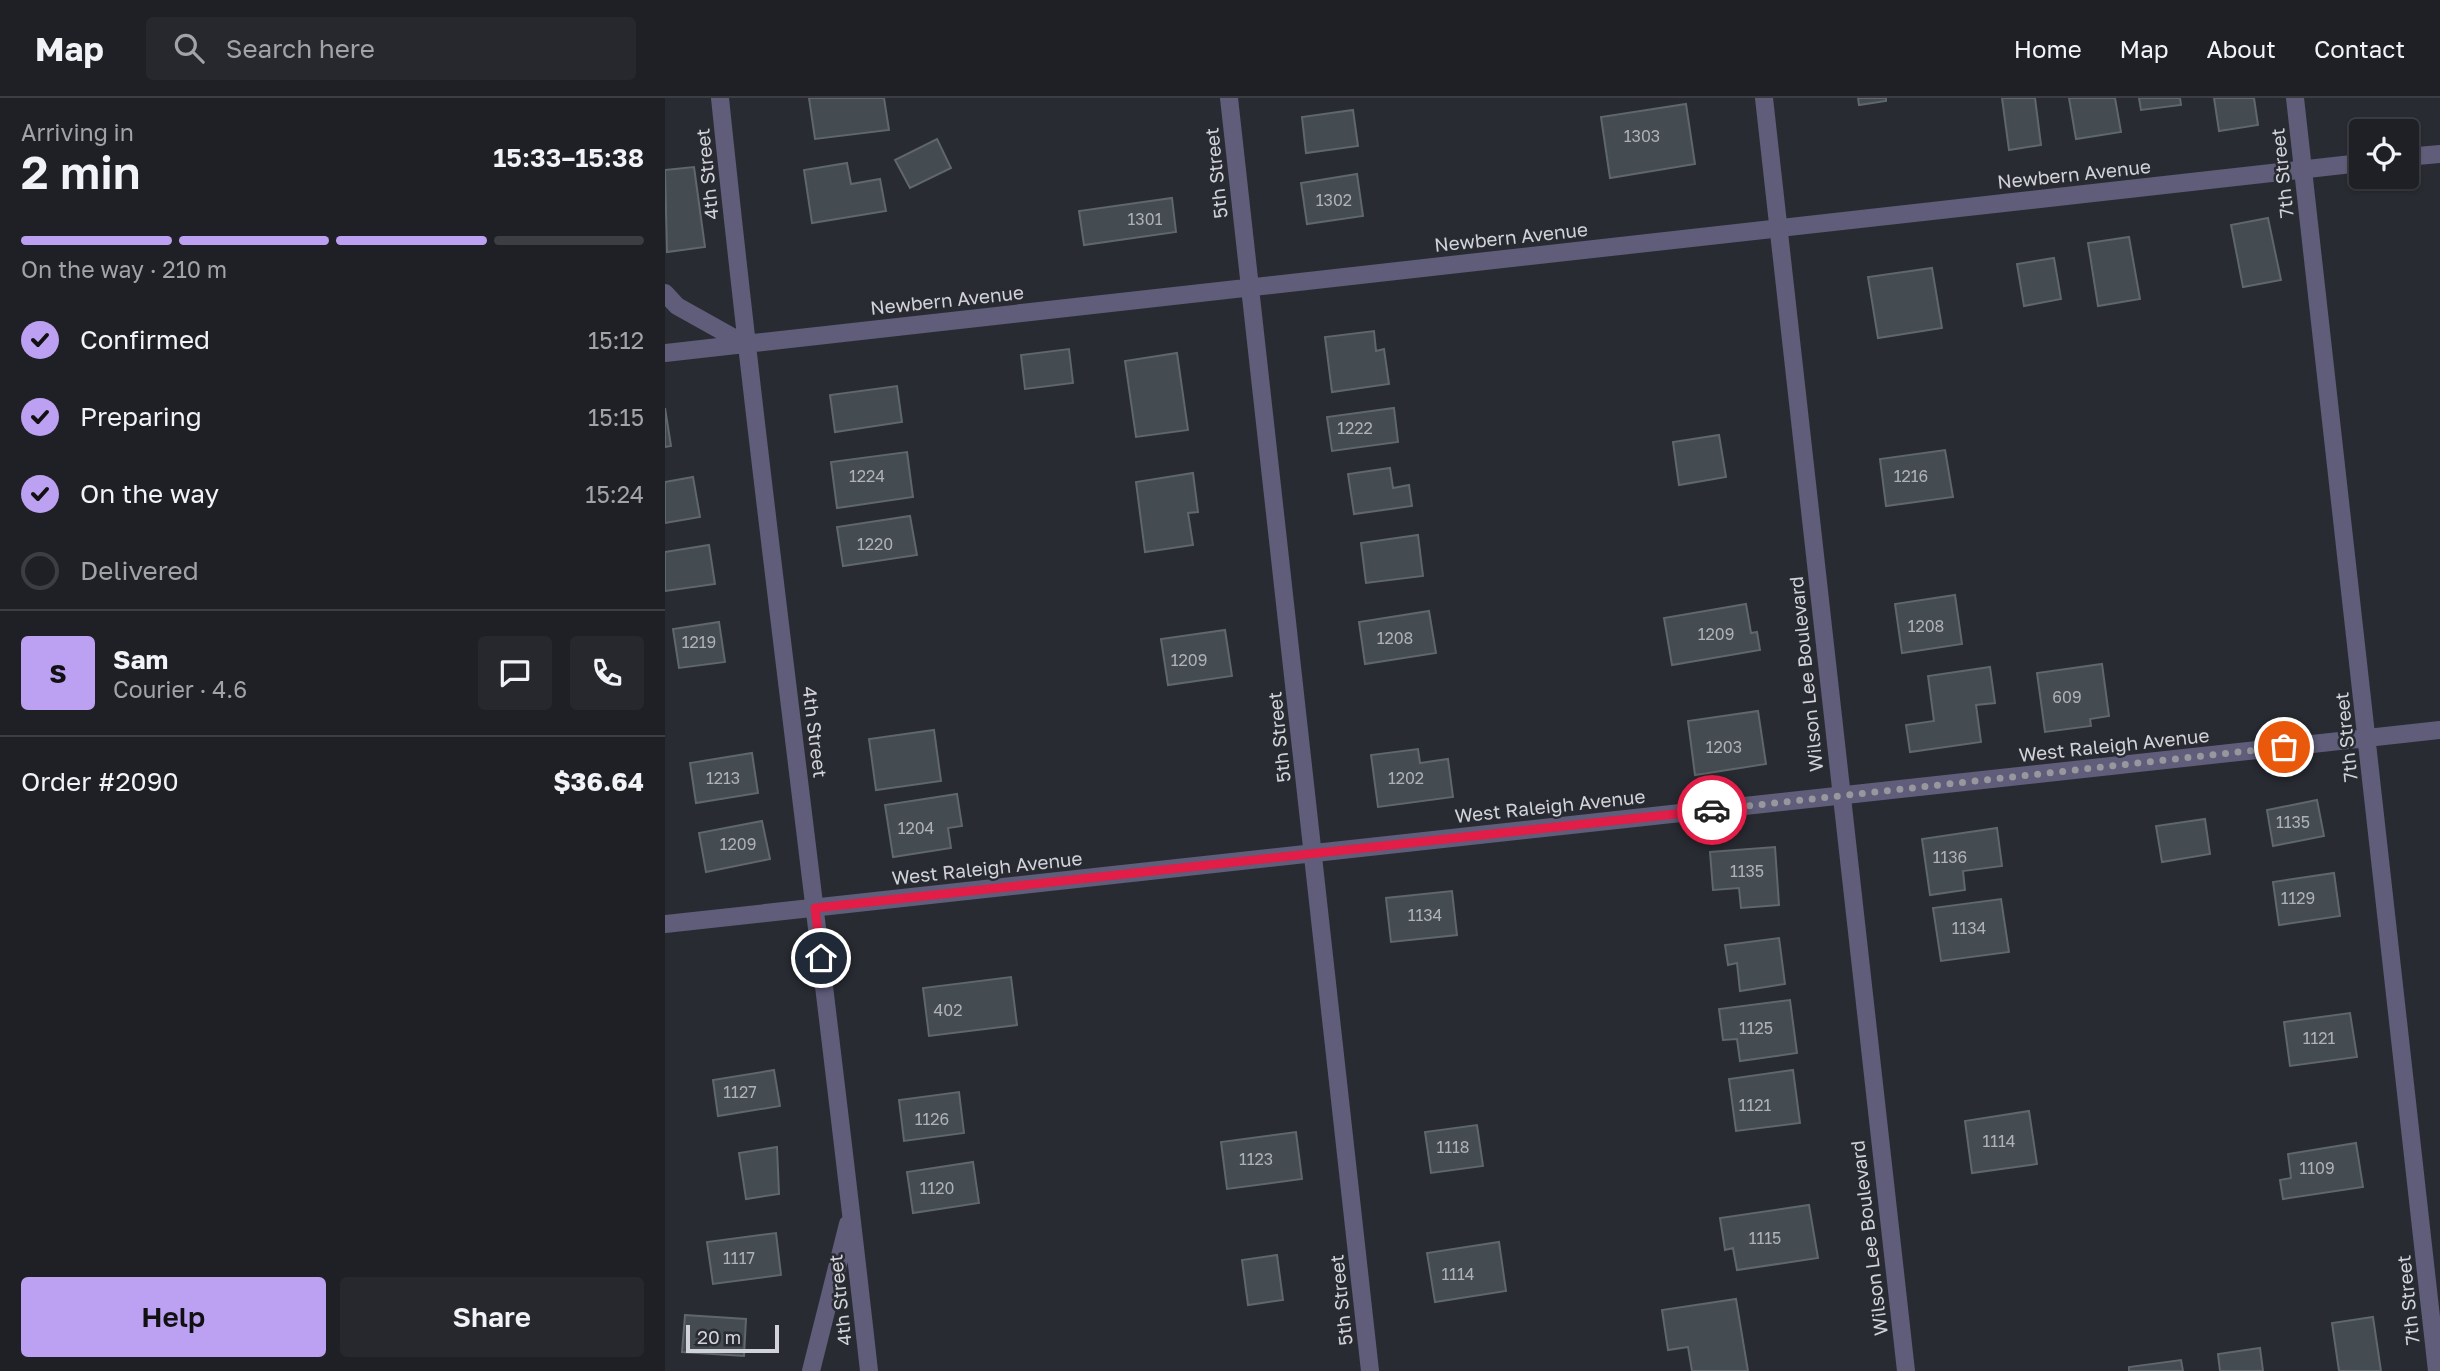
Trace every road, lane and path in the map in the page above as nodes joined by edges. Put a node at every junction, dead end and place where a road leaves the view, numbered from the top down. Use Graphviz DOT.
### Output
graph roads {
  1 [pos="720,98"];
  2 [pos="1229,98"];
  3 [pos="1764,98"];
  4 [pos="2295,98"];
  5 [pos="2440,154"];
  6 [pos="2419,156"];
  7 [pos="2349,164"];
  8 [pos="2303,169"];
  9 [pos="1778,228"];
  10 [pos="1250,287"];
  11 [pos="665,293"];
  12 [pos="745,344"];
  13 [pos="665,353"];
  14 [pos="2440,730"];
  15 [pos="2367,738"];
  16 [pos="1840,796"];
  17 [pos="1313,853"];
  18 [pos="815,908"];
  19 [pos="665,924"];
  20 [pos="851,1213"];
  21 [pos="811,1371"];
  22 [pos="869,1371"];
  23 [pos="1370,1371"];
  24 [pos="1906,1371"];
  25 [pos="2437,1371"];
  1 -- 12 [label="street, 4th Street"];
  2 -- 10 [label="street, 5th Street"];
  3 -- 9 [label="street, Wilson Lee Boulevard"];
  4 -- 8 [label="street, 7th Street"];
  5 -- 6 [label="street"];
  7 -- 8 [label="street, Newbern Avenue"];
  8 -- 9 [label="street, Newbern Avenue"];
  8 -- 15 [label="street, 7th Street"];
  9 -- 10 [label="street, Newbern Avenue"];
  9 -- 16 [label="street, Wilson Lee Boulevard"];
  10 -- 12 [label="street, Newbern Avenue"];
  10 -- 17 [label="street, 5th Street"];
  11 -- 12 [label="street"];
  12 -- 13 [label="street, Newbern Avenue"];
  12 -- 18 [label="street, 4th Street"];
  14 -- 15 [label="street, West Raleigh Avenue"];
  15 -- 16 [label="street, West Raleigh Avenue"];
  15 -- 25 [label="street, 7th Street"];
  16 -- 17 [label="street, West Raleigh Avenue"];
  16 -- 24 [label="street, Wilson Lee Boulevard"];
  17 -- 18 [label="street, West Raleigh Avenue"];
  17 -- 23 [label="street, 5th Street"];
  18 -- 19 [label="street, West Raleigh Avenue"];
  18 -- 20 [label="street, 4th Street"];
  20 -- 21 [label="street"];
  20 -- 22 [label="street, 4th Street"];
}
